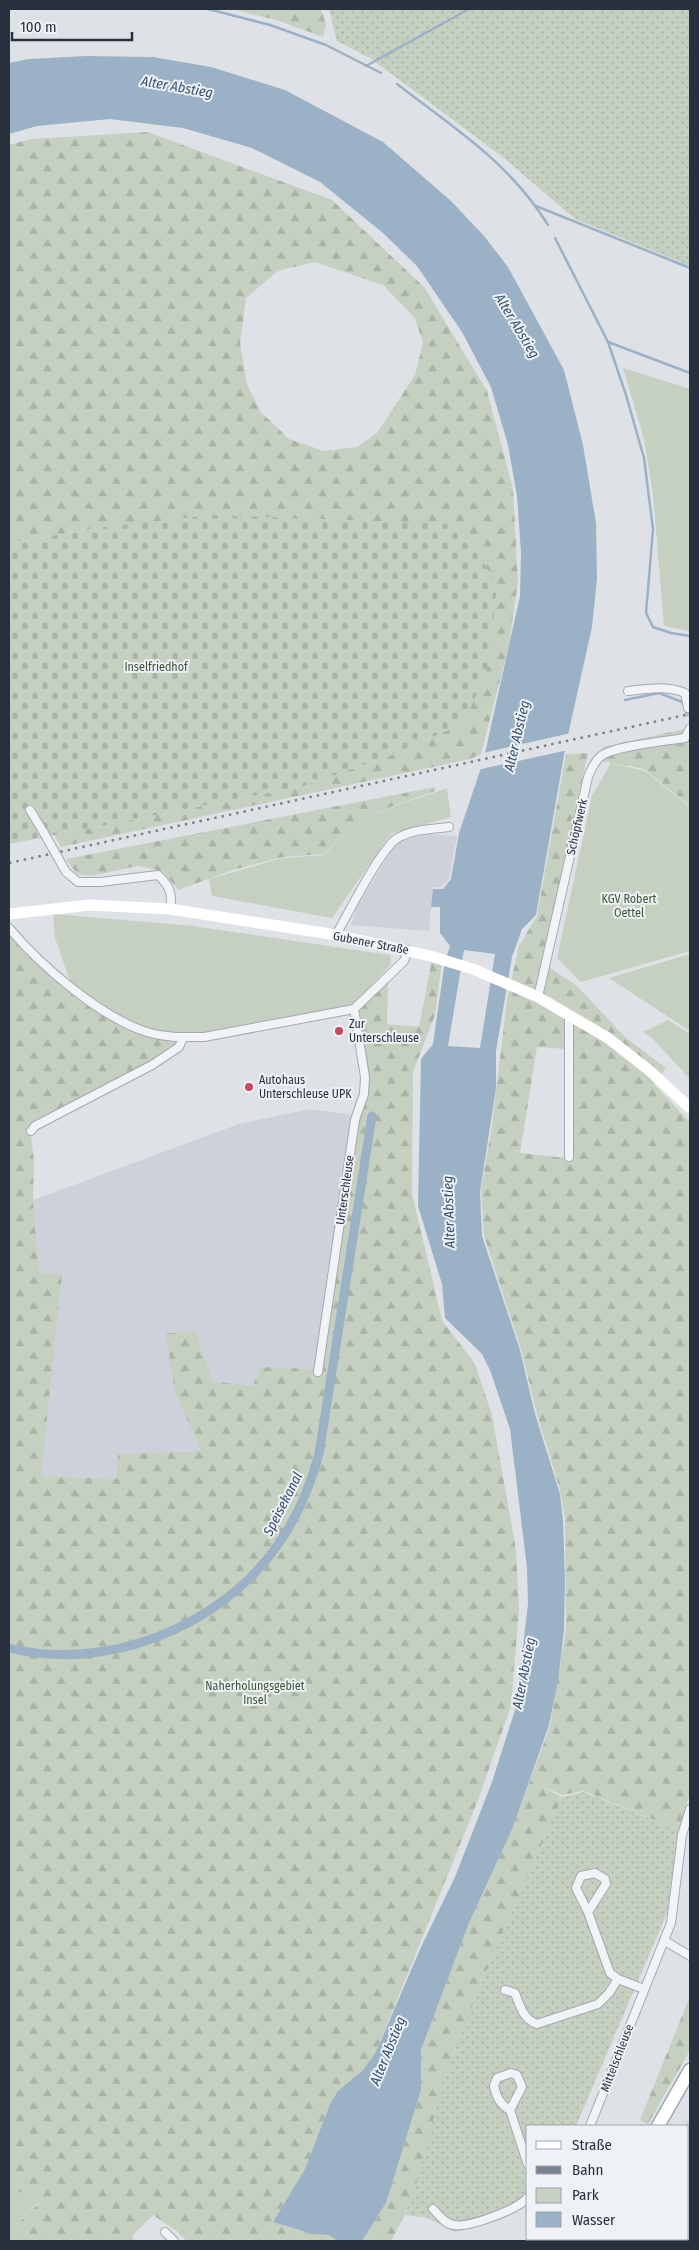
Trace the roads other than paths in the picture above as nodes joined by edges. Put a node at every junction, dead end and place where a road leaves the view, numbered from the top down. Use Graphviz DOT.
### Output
graph roads {
  1 [pos="628,691"];
  2 [pos="688,692"];
  3 [pos="688,708"];
  4 [pos="690,728"];
  5 [pos="30,810"];
  6 [pos="449,827"];
  7 [pos="170,908"];
  8 [pos="9,914"];
  9 [pos="9,928"];
  10 [pos="336,935"];
  11 [pos="408,950"];
  12 [pos="538,997"];
  13 [pos="354,1009"];
  14 [pos="569,1017"];
  15 [pos="183,1038"];
  16 [pos="690,1108"];
  17 [pos="31,1131"];
  18 [pos="569,1157"];
  19 [pos="318,1372"];
  20 [pos="690,1809"];
  21 [pos="588,1912"];
  22 [pos="665,1941"];
  23 [pos="690,1956"];
  24 [pos="618,1979"];
  25 [pos="644,1989"];
  26 [pos="505,1990"];
  27 [pos="690,2070"];
  28 [pos="510,2110"];
  29 [pos="590,2125"];
  30 [pos="659,2125"];
  31 [pos="526,2159"];
  32 [pos="526,2198"];
  33 [pos="433,2209"];
  34 [pos="165,2232"];
  35 [pos="174,2241"];
  1 -- 2 [label="street"];
  2 -- 3 [label="street"];
  4 -- 12 [label="street, Schöpfwerk"];
  5 -- 7 [label="street, bridge"];
  6 -- 10 [label="street"];
  7 -- 8 [label="main road, Gubener Straße"];
  7 -- 10 [label="main road, Gubener Straße"];
  9 -- 15 [label="street"];
  10 -- 11 [label="main road, Gubener Straße"];
  11 -- 12 [label="main road, Gubener Straße"];
  11 -- 13 [label="street"];
  12 -- 14 [label="main road, Gubener Straße"];
  13 -- 15 [label="street"];
  13 -- 19 [label="street, Unterschleuse"];
  14 -- 16 [label="main road, Gubener Straße"];
  14 -- 18 [label="street"];
  15 -- 17 [label="street"];
  20 -- 22 [label="street, Mittelschleuse"];
  21 -- 21 [label="street"];
  21 -- 24 [label="street"];
  22 -- 23 [label="street"];
  22 -- 25 [label="street, Mittelschleuse"];
  24 -- 25 [label="street"];
  24 -- 26 [label="street"];
  25 -- 29 [label="street, Mittelschleuse"];
  27 -- 30 [label="main road"];
  28 -- 28 [label="street"];
  28 -- 31 [label="street"];
  32 -- 33 [label="street"];
  34 -- 35 [label="street"];
}
